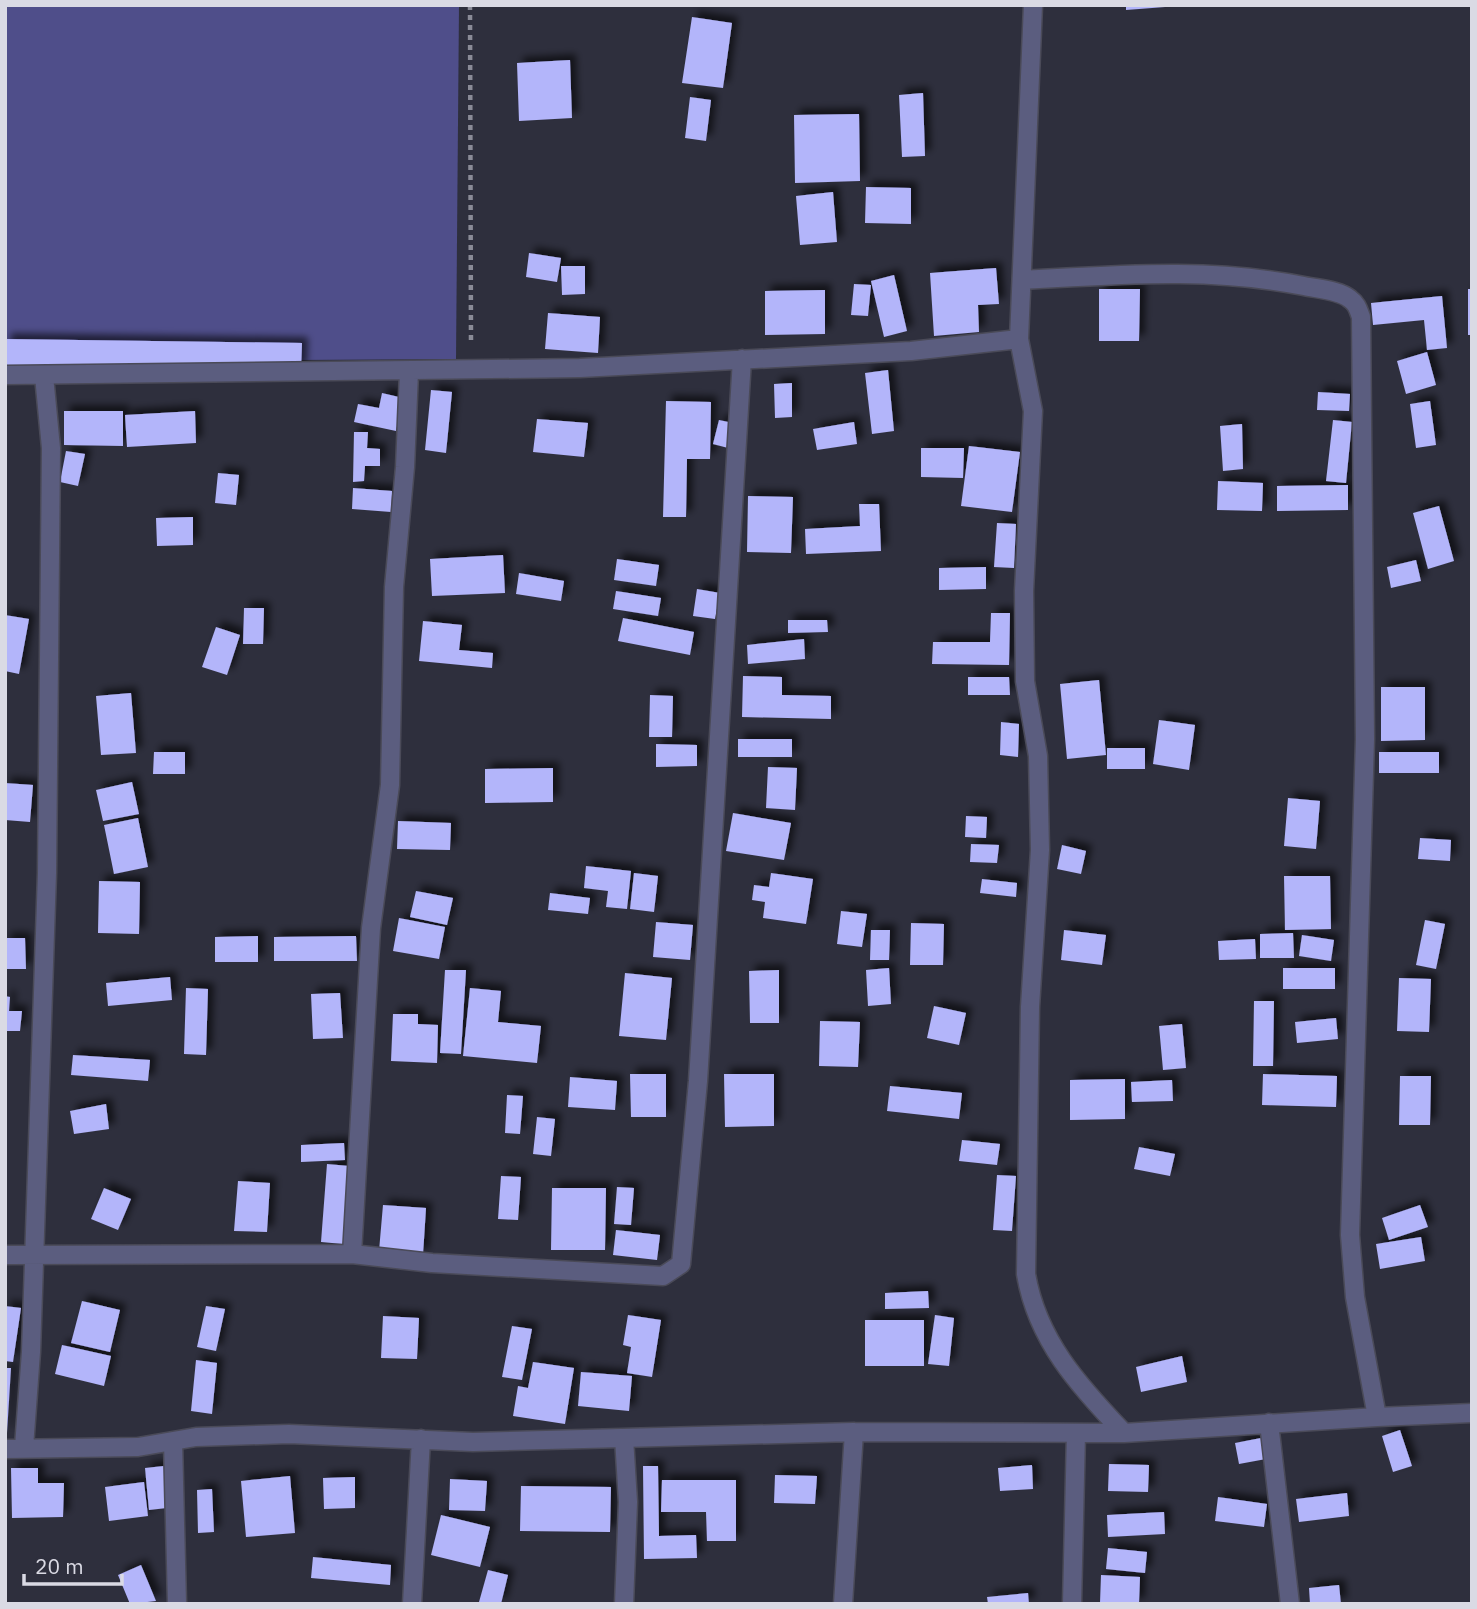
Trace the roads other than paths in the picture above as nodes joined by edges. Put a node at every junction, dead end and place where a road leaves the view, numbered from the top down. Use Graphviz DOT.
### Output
graph roads {
  1 [pos="1033,5"];
  2 [pos="1022,280"];
  3 [pos="1019,339"];
  4 [pos="742,359"];
  5 [pos="409,372"];
  6 [pos="5,375"];
  7 [pos="44,376"];
  8 [pos="34,1254"];
  9 [pos="352,1254"];
  10 [pos="5,1255"];
  11 [pos="1472,1413"];
  12 [pos="1377,1417"];
  13 [pos="1269,1423"];
  14 [pos="854,1432"];
  15 [pos="1076,1433"];
  16 [pos="1124,1433"];
  17 [pos="624,1438"];
  18 [pos="421,1439"];
  19 [pos="173,1441"];
  20 [pos="24,1447"];
  21 [pos="5,1449"];
  22 [pos="177,1604"];
  23 [pos="412,1604"];
  24 [pos="624,1604"];
  25 [pos="843,1604"];
  26 [pos="1072,1604"];
  27 [pos="1290,1604"];
  1 -- 2 [label="street"];
  2 -- 3 [label="street"];
  2 -- 12 [label="street"];
  3 -- 4 [label="street"];
  3 -- 16 [label="street"];
  4 -- 5 [label="street"];
  4 -- 9 [label="street"];
  5 -- 7 [label="street"];
  5 -- 9 [label="street"];
  6 -- 7 [label="street"];
  7 -- 8 [label="street"];
  8 -- 9 [label="street"];
  8 -- 10 [label="street"];
  8 -- 20 [label="street"];
  11 -- 12 [label="street"];
  12 -- 13 [label="street"];
  13 -- 16 [label="street"];
  13 -- 27 [label="street"];
  14 -- 15 [label="street"];
  14 -- 17 [label="street"];
  14 -- 25 [label="street"];
  15 -- 16 [label="street"];
  15 -- 26 [label="street"];
  17 -- 18 [label="street"];
  17 -- 24 [label="street"];
  18 -- 19 [label="street"];
  18 -- 23 [label="street"];
  19 -- 20 [label="street"];
  19 -- 22 [label="street"];
  20 -- 21 [label="street"];
}
